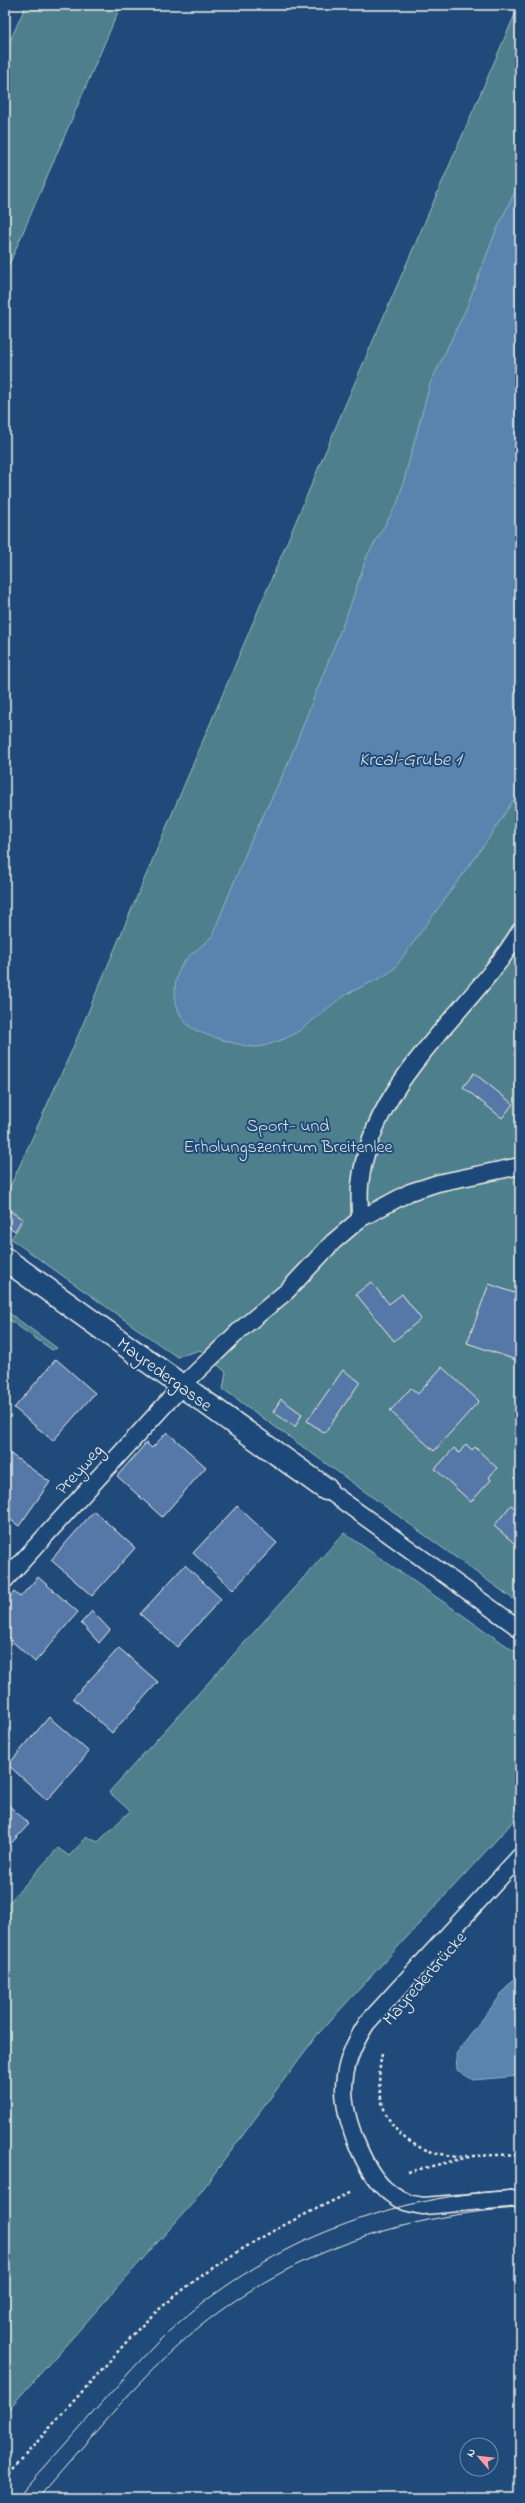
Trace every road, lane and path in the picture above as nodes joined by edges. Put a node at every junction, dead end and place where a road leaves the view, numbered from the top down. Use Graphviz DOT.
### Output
graph roads {
  1 [pos="520,931"];
  2 [pos="520,1166"];
  3 [pos="360,1218"];
  4 [pos="5,1259"];
  5 [pos="182,1386"];
  6 [pos="326,1489"];
  7 [pos="5,1580"];
  8 [pos="520,1630"];
  9 [pos="520,1856"];
  10 [pos="383,2049"];
  11 [pos="520,2154"];
  12 [pos="347,2194"];
  13 [pos="520,2198"];
  14 [pos="5,2478"];
  1 -- 3 [label="lane"];
  2 -- 3 [label="lane, Preyweg"];
  3 -- 5 [label="lane, Preyweg"];
  4 -- 5 [label="street, Mayredergasse"];
  5 -- 6 [label="street, Mayredergasse"];
  5 -- 7 [label="lane, Preyweg"];
  6 -- 8 [label="lane"];
  9 -- 13 [label="lane"];
  10 -- 11 [label="path, Mayrederbrücke"];
  12 -- 14 [label="path"];
}
